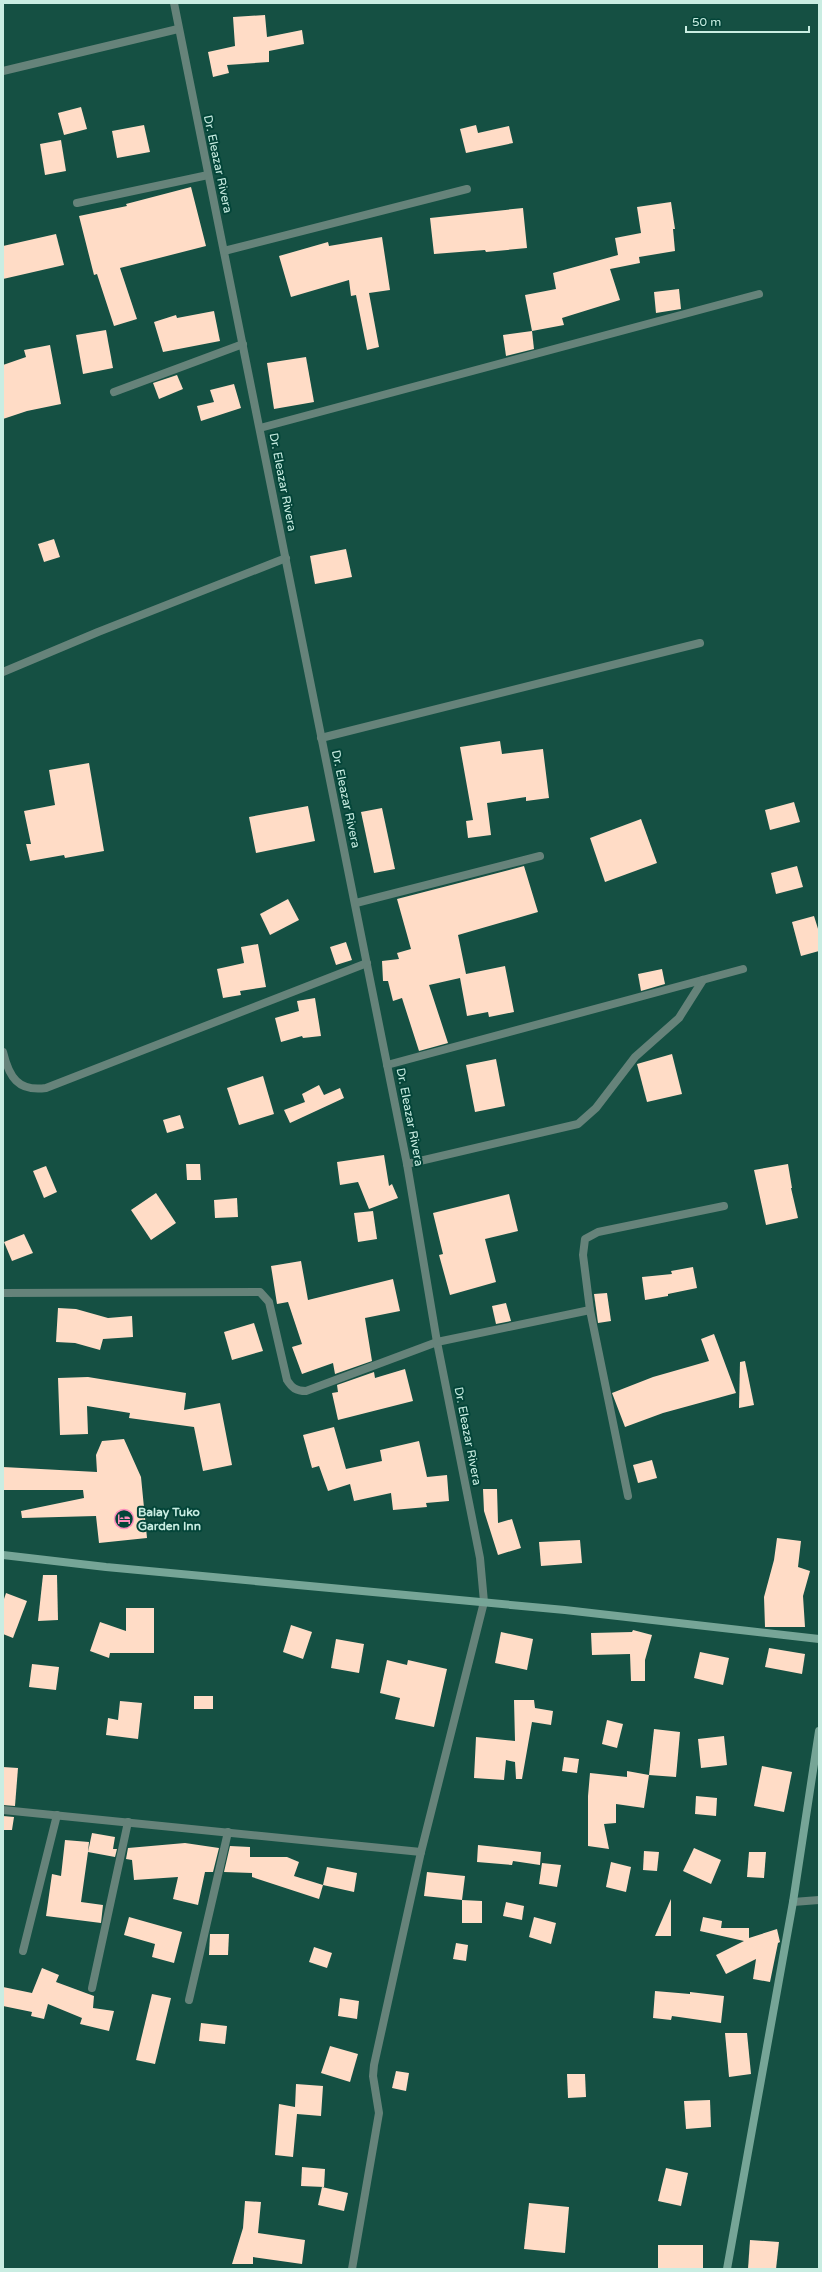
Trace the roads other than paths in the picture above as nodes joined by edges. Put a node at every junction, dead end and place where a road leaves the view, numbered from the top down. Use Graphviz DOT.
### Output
graph roads {
  1 [pos="174,3"];
  2 [pos="178,29"];
  3 [pos="3,71"];
  4 [pos="208,174"];
  5 [pos="467,189"];
  6 [pos="77,203"];
  7 [pos="224,251"];
  8 [pos="760,294"];
  9 [pos="243,344"];
  10 [pos="114,392"];
  11 [pos="260,428"];
  12 [pos="286,558"];
  13 [pos="700,644"];
  14 [pos="3,672"];
  15 [pos="321,738"];
  16 [pos="540,856"];
  17 [pos="356,903"];
  18 [pos="367,963"];
  19 [pos="743,969"];
  20 [pos="703,980"];
  21 [pos="3,1052"];
  22 [pos="387,1065"];
  23 [pos="407,1164"];
  24 [pos="724,1206"];
  25 [pos="3,1293"];
  26 [pos="590,1310"];
  27 [pos="437,1342"];
  28 [pos="628,1496"];
  29 [pos="3,1555"];
  30 [pos="484,1602"];
  31 [pos="819,1639"];
  32 [pos="819,1731"];
  33 [pos="3,1810"];
  34 [pos="57,1815"];
  35 [pos="128,1822"];
  36 [pos="228,1832"];
  37 [pos="421,1852"];
  38 [pos="819,1900"];
  39 [pos="793,1902"];
  40 [pos="23,1951"];
  41 [pos="92,1988"];
  42 [pos="189,2000"];
  43 [pos="352,2269"];
  44 [pos="727,2269"];
  1 -- 2 [label="street, Dr. Eleazar Rivera"];
  2 -- 3 [label="street"];
  2 -- 4 [label="street, Dr. Eleazar Rivera"];
  4 -- 6 [label="street"];
  4 -- 7 [label="street, Dr. Eleazar Rivera"];
  5 -- 7 [label="street"];
  7 -- 9 [label="street, Dr. Eleazar Rivera"];
  8 -- 11 [label="street"];
  9 -- 10 [label="street"];
  9 -- 11 [label="street, Dr. Eleazar Rivera"];
  11 -- 12 [label="street, Dr. Eleazar Rivera"];
  12 -- 14 [label="street"];
  12 -- 15 [label="street, Dr. Eleazar Rivera"];
  13 -- 15 [label="street"];
  15 -- 17 [label="street, Dr. Eleazar Rivera"];
  16 -- 17 [label="street"];
  17 -- 18 [label="street, Dr. Eleazar Rivera"];
  18 -- 21 [label="street"];
  18 -- 22 [label="street, Dr. Eleazar Rivera"];
  19 -- 20 [label="street"];
  20 -- 22 [label="street"];
  20 -- 23 [label="street"];
  22 -- 23 [label="street, Dr. Eleazar Rivera"];
  23 -- 27 [label="street, Dr. Eleazar Rivera"];
  24 -- 26 [label="street"];
  25 -- 27 [label="street"];
  26 -- 27 [label="street"];
  26 -- 28 [label="street"];
  27 -- 30 [label="street, Dr. Eleazar Rivera"];
  29 -- 30 [label="street"];
  30 -- 31 [label="street"];
  30 -- 37 [label="street, Dr. Eleazar Rivera"];
  32 -- 39 [label="street"];
  33 -- 34 [label="street"];
  34 -- 35 [label="street"];
  34 -- 40 [label="street"];
  35 -- 36 [label="street"];
  35 -- 41 [label="street"];
  36 -- 37 [label="street"];
  36 -- 42 [label="street"];
  37 -- 43 [label="street, Dr. Eleazar Rivera"];
  38 -- 39 [label="street"];
  39 -- 44 [label="street"];
}
